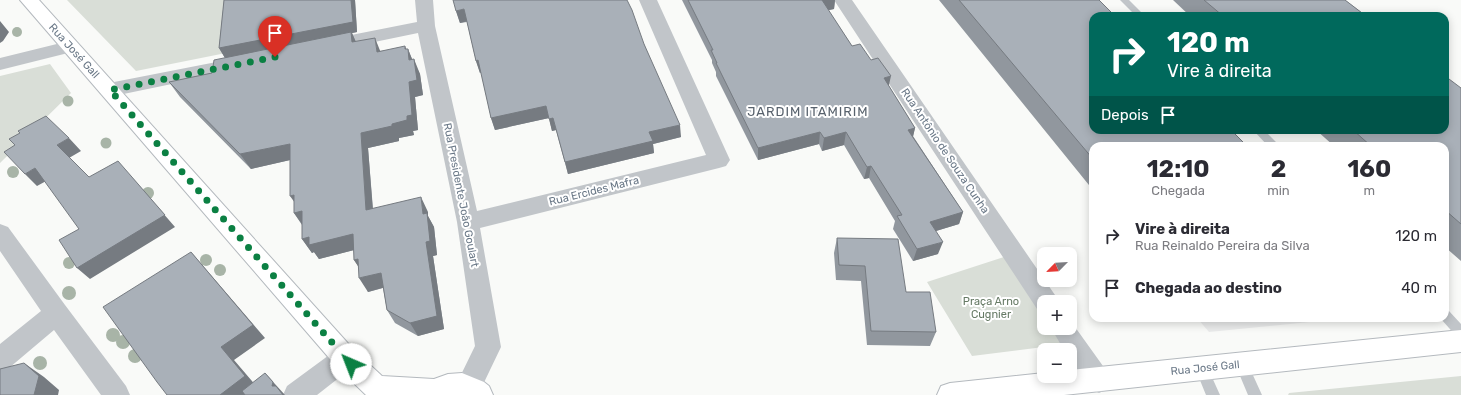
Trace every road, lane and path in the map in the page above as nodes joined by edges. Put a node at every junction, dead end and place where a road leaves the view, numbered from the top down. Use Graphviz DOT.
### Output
graph roads {
  1 [pos="29,0"];
  2 [pos="424,0"];
  3 [pos="648,0"];
  4 [pos="843,0"];
  5 [pos="1124,0"];
  6 [pos="1137,12"];
  7 [pos="426,26"];
  8 [pos="69,47"];
  9 [pos="310,49"];
  10 [pos="256,60"];
  11 [pos="0,64"];
  12 [pos="110,90"];
  13 [pos="1262,134"];
  14 [pos="1271,142"];
  15 [pos="468,222"];
  16 [pos="0,233"];
  17 [pos="1041,295"];
  18 [pos="56,313"];
  19 [pos="1449,320"];
  20 [pos="1461,333"];
  21 [pos="1068,335"];
  22 [pos="1461,341"];
  23 [pos="345,358"];
  24 [pos="0,360"];
  25 [pos="1241,364"];
  26 [pos="1201,368"];
  27 [pos="1099,380"];
  28 [pos="380,391"];
  29 [pos="474,391"];
  30 [pos="432,393"];
  31 [pos="117,395"];
  32 [pos="296,395"];
  33 [pos="950,395"];
  34 [pos="1213,395"];
  35 [pos="1255,395"];
  1 -- 8 [label="main road, Rua José Gall"];
  2 -- 7 [label="street, Rua Presidente João Goulart"];
  3 -- 15 [label="street, Rua Ercides Mafra"];
  4 -- 17 [label="street, Rua Antônio de Souza Cunha"];
  5 -- 6 [label="lane"];
  7 -- 9 [label="street"];
  7 -- 15 [label="street, Rua Presidente João Goulart"];
  8 -- 11 [label="street"];
  8 -- 12 [label="main road, Rua José Gall"];
  10 -- 12 [label="street"];
  12 -- 23 [label="main road, Rua José Gall"];
  13 -- 14 [label="lane"];
  15 -- 29 [label="street, Rua Presidente João Goulart"];
  16 -- 18 [label="street"];
  18 -- 24 [label="street"];
  18 -- 31 [label="street"];
  19 -- 20 [label="lane"];
  21 -- 27 [label="street"];
  22 -- 25 [label="main road, Rua José Gall"];
  23 -- 28 [label="main road, Rua José Gall"];
  23 -- 32 [label="street"];
  25 -- 26 [label="main road, Rua José Gall"];
  25 -- 35 [label="lane"];
  26 -- 27 [label="main road, Rua José Gall"];
  26 -- 34 [label="lane"];
  27 -- 33 [label="main road, Rua José Gall"];
  28 -- 30 [label="main road, Rua José Gall"];
  29 -- 30 [label="main road, Rua José Gall"];
}
